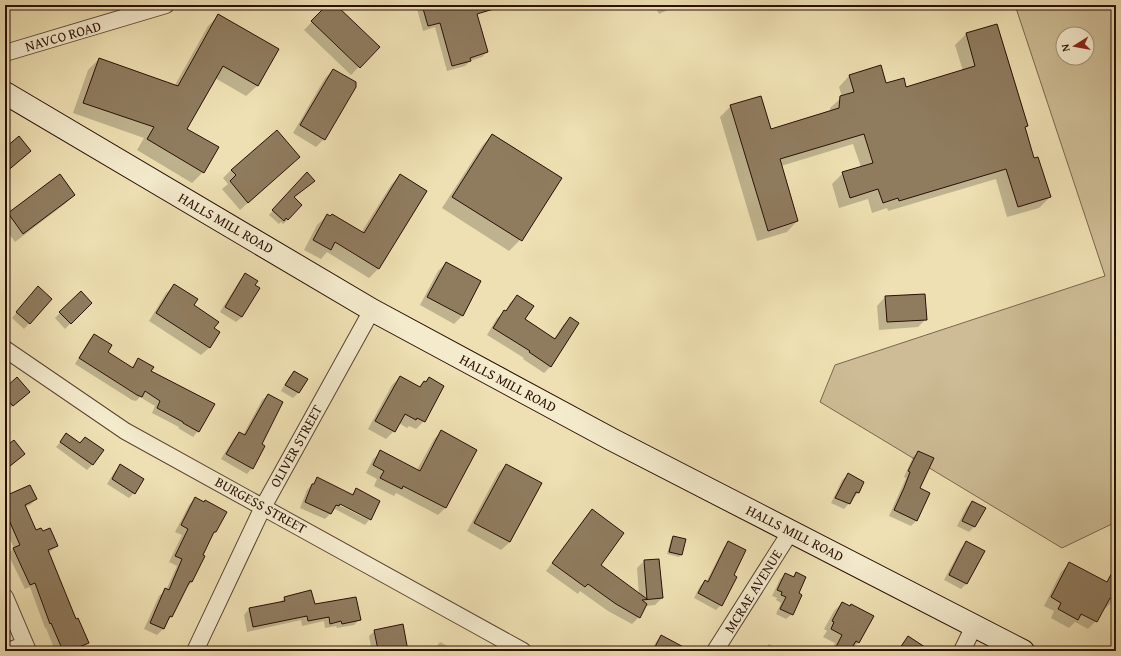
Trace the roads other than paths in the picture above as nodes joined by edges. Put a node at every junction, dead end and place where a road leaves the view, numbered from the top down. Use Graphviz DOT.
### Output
graph roads {
  1 [pos="166,5"];
  2 [pos="5,53"];
  3 [pos="5,93"];
  4 [pos="372,310"];
  5 [pos="5,349"];
  6 [pos="263,507"];
  7 [pos="791,531"];
  8 [pos="5,597"];
  9 [pos="974,626"];
  10 [pos="26,647"];
  11 [pos="8,651"];
  12 [pos="195,651"];
  13 [pos="523,651"];
  14 [pos="715,651"];
  15 [pos="962,651"];
  16 [pos="1022,651"];
  1 -- 2 [label="street, NAVCO ROAD"];
  3 -- 4 [label="street, HALLS MILL ROAD"];
  4 -- 6 [label="street, OLIVER STREET"];
  4 -- 7 [label="street, HALLS MILL ROAD"];
  5 -- 6 [label="street, BURGESS STREET"];
  6 -- 12 [label="street, OLIVER STREET"];
  6 -- 13 [label="street, BURGESS STREET"];
  7 -- 9 [label="street, HALLS MILL ROAD"];
  7 -- 14 [label="street, MCRAE AVENUE"];
  8 -- 10 [label="street"];
  9 -- 15 [label="street"];
  9 -- 16 [label="street, HALLS MILL ROAD"];
  10 -- 11 [label="street"];
}
